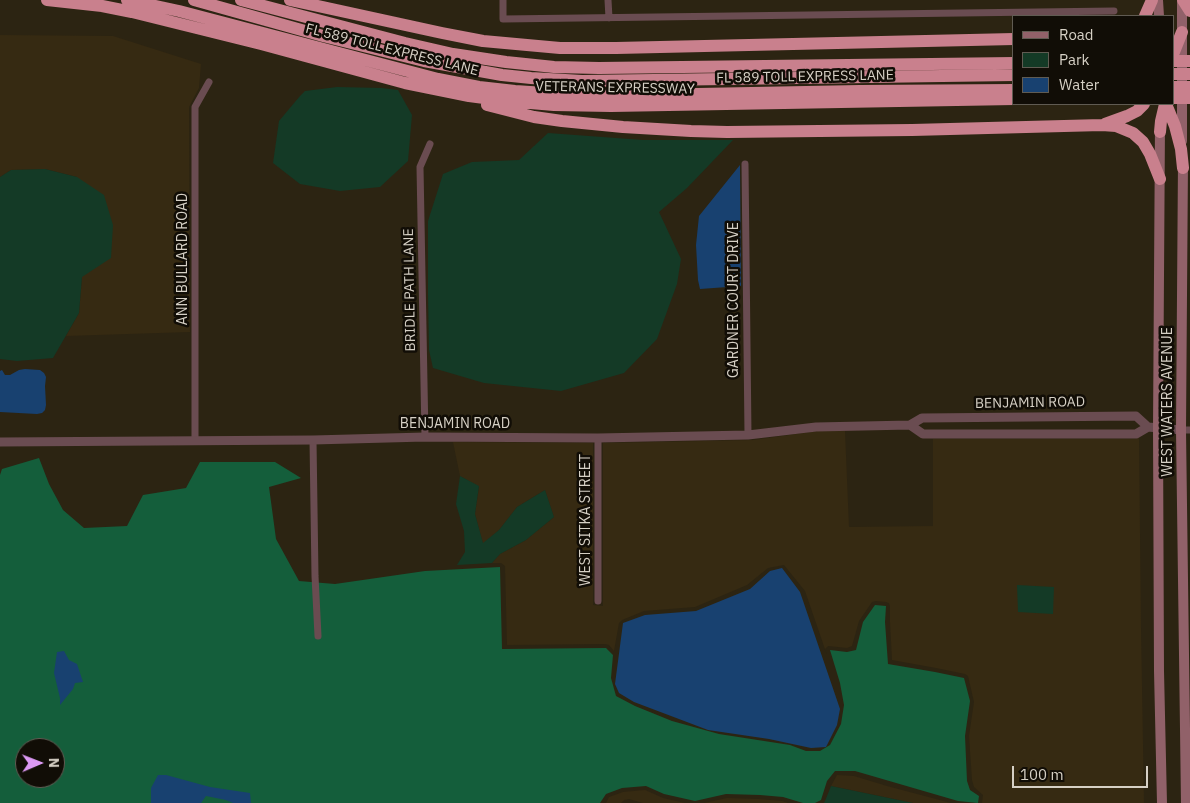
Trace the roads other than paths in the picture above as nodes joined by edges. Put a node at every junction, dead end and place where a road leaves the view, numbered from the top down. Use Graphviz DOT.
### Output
graph roads {
  1 [pos="47,0"];
  2 [pos="127,0"];
  3 [pos="194,0"];
  4 [pos="241,0"];
  5 [pos="290,0"];
  6 [pos="503,0"];
  7 [pos="608,0"];
  8 [pos="1152,0"];
  9 [pos="1158,0"];
  10 [pos="1182,0"];
  11 [pos="1190,10"];
  12 [pos="1114,11"];
  13 [pos="1145,15"];
  14 [pos="1159,15"];
  15 [pos="609,18"];
  16 [pos="1182,32"];
  17 [pos="1012,39"];
  18 [pos="1175,50"];
  19 [pos="1175,61"];
  20 [pos="1190,61"];
  21 [pos="1012,63"];
  22 [pos="1175,64"];
  23 [pos="1012,75"];
  24 [pos="1180,76"];
  25 [pos="209,82"];
  26 [pos="1190,86"];
  27 [pos="1175,88"];
  28 [pos="1012,90"];
  29 [pos="469,96"];
  30 [pos="1175,98"];
  31 [pos="1190,98"];
  32 [pos="1012,99"];
  33 [pos="1143,105"];
  34 [pos="1160,105"];
  35 [pos="1166,105"];
  36 [pos="1166,105"];
  37 [pos="1102,125"];
  38 [pos="1160,132"];
  39 [pos="430,144"];
  40 [pos="1190,150"];
  41 [pos="745,164"];
  42 [pos="1183,168"];
  43 [pos="1160,179"];
  44 [pos="910,425"];
  45 [pos="1153,427"];
  46 [pos="1186,430"];
  47 [pos="748,435"];
  48 [pos="425,437"];
  49 [pos="598,438"];
  50 [pos="195,440"];
  51 [pos="313,440"];
  52 [pos="0,442"];
  53 [pos="598,601"];
  54 [pos="1187,613"];
  55 [pos="318,636"];
  56 [pos="1162,803"];
  57 [pos="1186,803"];
  1 -- 29 [label="highway, VETERANS EXPRESSWAY"];
  2 -- 28 [label="highway, FL 589 TOLL EXPRESS LANE"];
  3 -- 23 [label="highway, FL 589 TOLL EXPRESS LANE"];
  4 -- 21 [label="highway, VETERANS EXPRESSWAY"];
  5 -- 17 [label="highway"];
  6 -- 15 [label="street"];
  7 -- 15 [label="street"];
  8 -- 13 [label="highway"];
  9 -- 14 [label="main road"];
  10 -- 11 [label="highway"];
  10 -- 16 [label="main road, WEST WATERS AVENUE"];
  12 -- 15 [label="street"];
  16 -- 18 [label="highway"];
  16 -- 24 [label="main road, WEST WATERS AVENUE"];
  19 -- 20 [label="highway, bridge"];
  20 -- 24 [label="highway"];
  22 -- 24 [label="highway"];
  24 -- 26 [label="highway"];
  24 -- 42 [label="main road, WEST WATERS AVENUE"];
  25 -- 50 [label="street, ANN BULLARD ROAD"];
  26 -- 27 [label="highway, bridge"];
  29 -- 32 [label="highway, VETERANS EXPRESSWAY"];
  29 -- 37 [label="highway"];
  30 -- 31 [label="highway, bridge"];
  33 -- 37 [label="highway"];
  34 -- 38 [label="main road, WEST WATERS AVENUE"];
  35 -- 42 [label="highway"];
  36 -- 38 [label="highway"];
  37 -- 43 [label="highway"];
  38 -- 43 [label="main road, WEST WATERS AVENUE"];
  39 -- 48 [label="street, BRIDLE PATH LANE"];
  40 -- 42 [label="highway"];
  41 -- 47 [label="street, GARDNER COURT DRIVE"];
  42 -- 46 [label="main road, WEST WATERS AVENUE"];
  43 -- 45 [label="main road, WEST WATERS AVENUE"];
  44 -- 45 [label="street, BENJAMIN ROAD"];
  44 -- 45 [label="street, BENJAMIN ROAD"];
  44 -- 47 [label="street, BENJAMIN ROAD"];
  45 -- 46 [label="street, BENJAMIN ROAD"];
  45 -- 56 [label="main road, WEST WATERS AVENUE"];
  46 -- 54 [label="main road, WEST WATERS AVENUE"];
  47 -- 49 [label="street, BENJAMIN ROAD"];
  48 -- 49 [label="street, BENJAMIN ROAD"];
  48 -- 51 [label="street, BENJAMIN ROAD"];
  49 -- 53 [label="street, WEST SITKA STREET"];
  50 -- 51 [label="street, BENJAMIN ROAD"];
  50 -- 52 [label="street, BENJAMIN ROAD"];
  51 -- 55 [label="street"];
  54 -- 57 [label="main road, WEST WATERS AVENUE"];
}
